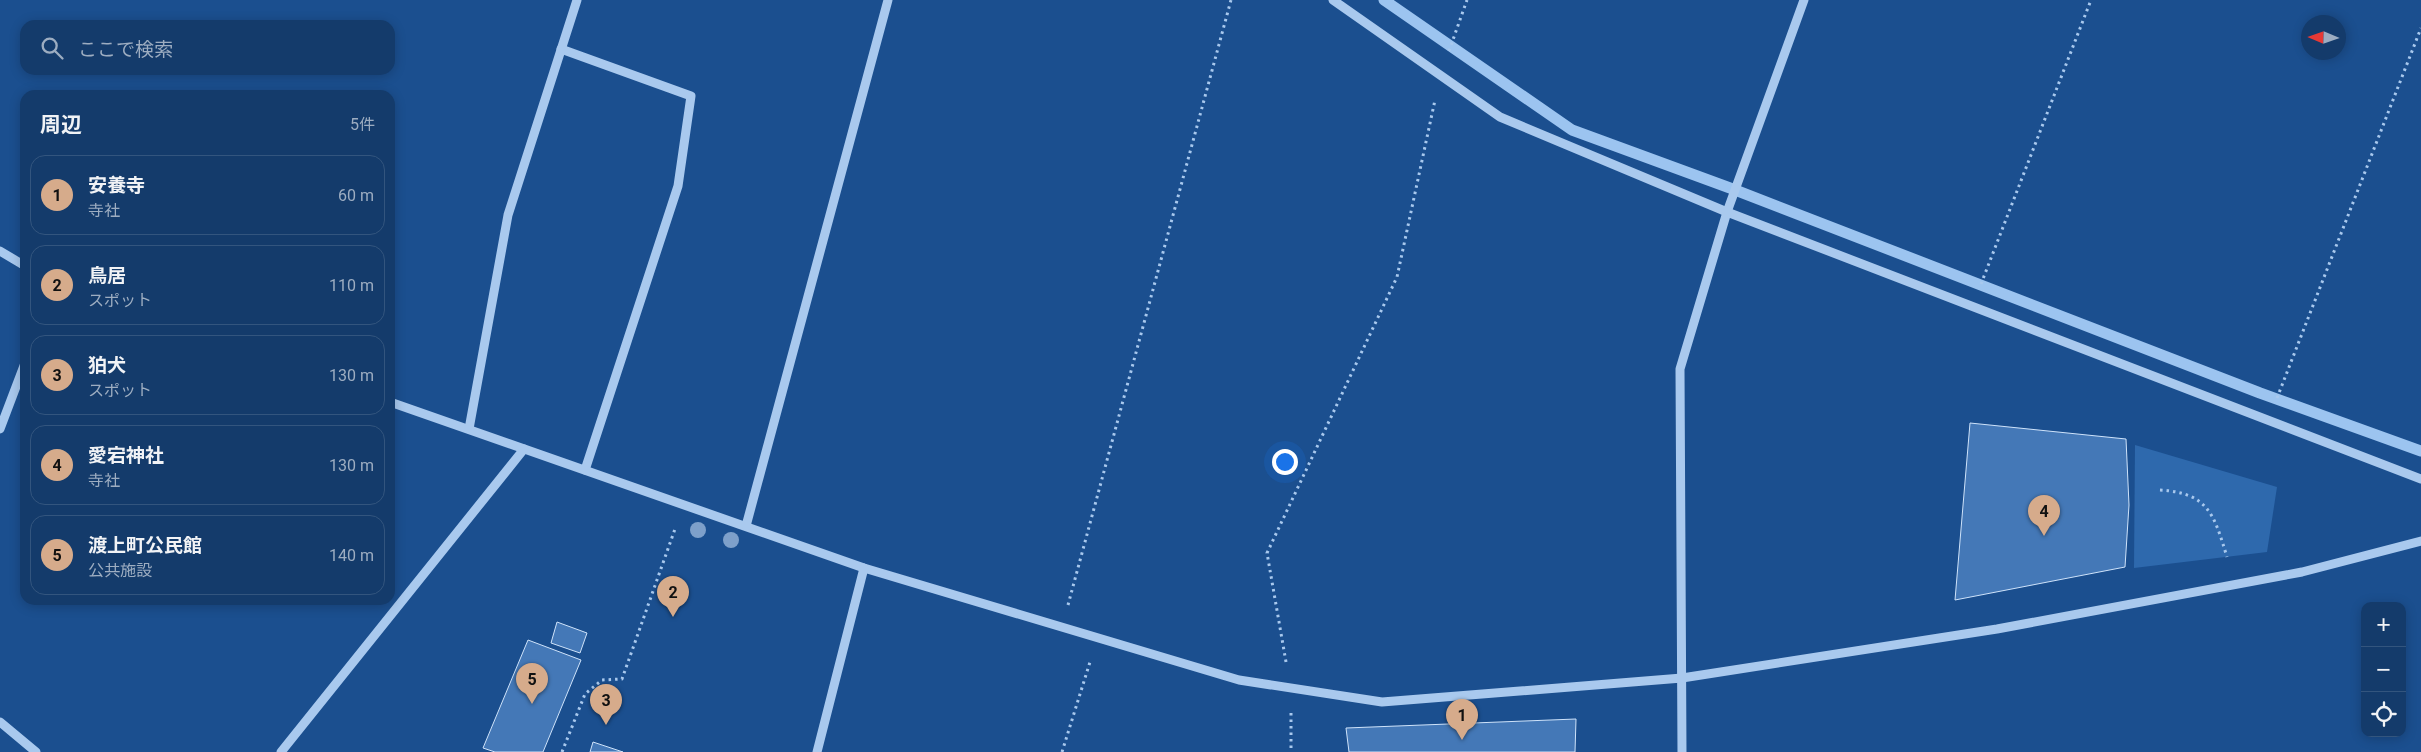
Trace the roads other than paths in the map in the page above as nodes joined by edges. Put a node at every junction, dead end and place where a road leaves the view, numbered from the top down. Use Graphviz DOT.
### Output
graph roads {
  1 [pos="577,0"];
  2 [pos="888,0"];
  3 [pos="1333,0"];
  4 [pos="1804,0"];
  5 [pos="561,49"];
  6 [pos="1727,212"];
  7 [pos="0,252"];
  8 [pos="20,263"];
  9 [pos="20,376"];
  10 [pos="395,404"];
  11 [pos="0,429"];
  12 [pos="469,430"];
  13 [pos="524,449"];
  14 [pos="585,470"];
  15 [pos="2421,479"];
  16 [pos="746,526"];
  17 [pos="2421,541"];
  18 [pos="864,568"];
  19 [pos="1682,678"];
  20 [pos="0,722"];
  21 [pos="36,752"];
  22 [pos="281,752"];
  23 [pos="817,752"];
  24 [pos="1682,752"];
  1 -- 5 [label="street"];
  2 -- 16 [label="street"];
  3 -- 6 [label="street"];
  4 -- 6 [label="street"];
  5 -- 12 [label="street"];
  5 -- 14 [label="street"];
  6 -- 15 [label="street"];
  6 -- 19 [label="street"];
  7 -- 8 [label="street"];
  9 -- 11 [label="street"];
  10 -- 12 [label="street"];
  12 -- 13 [label="street"];
  13 -- 14 [label="street"];
  13 -- 22 [label="street"];
  14 -- 16 [label="street"];
  16 -- 18 [label="street"];
  17 -- 19 [label="street"];
  18 -- 19 [label="street"];
  18 -- 23 [label="street"];
  19 -- 24 [label="street"];
  20 -- 21 [label="street"];
}
